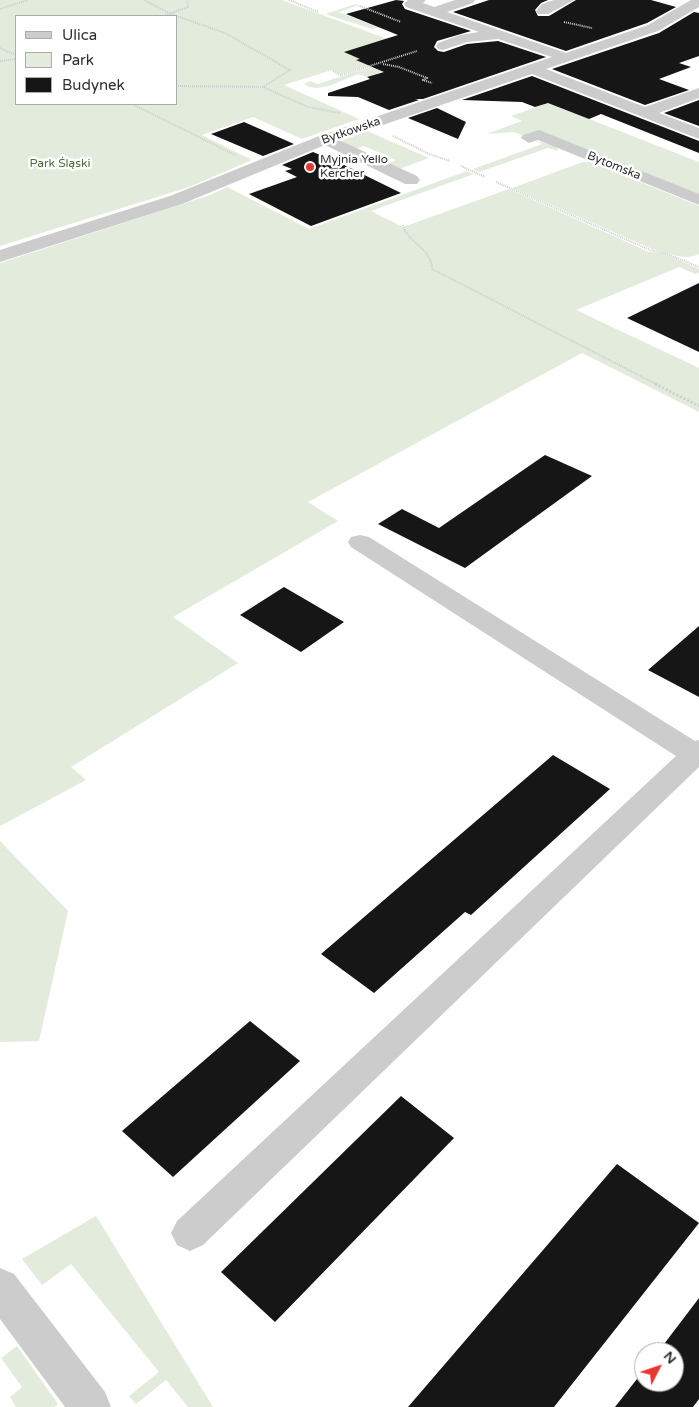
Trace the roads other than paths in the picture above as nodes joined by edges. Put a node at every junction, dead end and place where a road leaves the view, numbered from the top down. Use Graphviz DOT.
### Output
graph roads {
  1 [pos="419,0"];
  2 [pos="468,0"];
  3 [pos="567,0"];
  4 [pos="670,2"];
  5 [pos="695,4"];
  6 [pos="543,11"];
  7 [pos="434,12"];
  8 [pos="501,33"];
  9 [pos="443,46"];
  10 [pos="568,58"];
  11 [pos="532,69"];
  12 [pos="699,92"];
  13 [pos="644,113"];
  14 [pos="699,134"];
  15 [pos="529,138"];
  16 [pos="325,139"];
  17 [pos="350,151"];
  18 [pos="270,177"];
  19 [pos="411,180"];
  20 [pos="699,200"];
  21 [pos="0,256"];
  22 [pos="360,542"];
  23 [pos="697,752"];
  24 [pos="190,1233"];
  25 [pos="0,1288"];
  26 [pos="90,1407"];
  1 -- 7 [label="street"];
  2 -- 7 [label="street"];
  3 -- 6 [label="street"];
  4 -- 5 [label="street"];
  5 -- 10 [label="street, Bytkowska"];
  7 -- 8 [label="street"];
  8 -- 9 [label="street"];
  8 -- 10 [label="street"];
  10 -- 11 [label="street, Bytkowska"];
  11 -- 13 [label="street"];
  11 -- 16 [label="street, Bytkowska"];
  12 -- 13 [label="street"];
  13 -- 14 [label="street"];
  15 -- 20 [label="street, Bytomska"];
  16 -- 17 [label="street"];
  16 -- 21 [label="street, Bytkowska"];
  17 -- 18 [label="street"];
  17 -- 19 [label="street"];
  22 -- 23 [label="street"];
  23 -- 24 [label="street"];
  25 -- 26 [label="street"];
}
